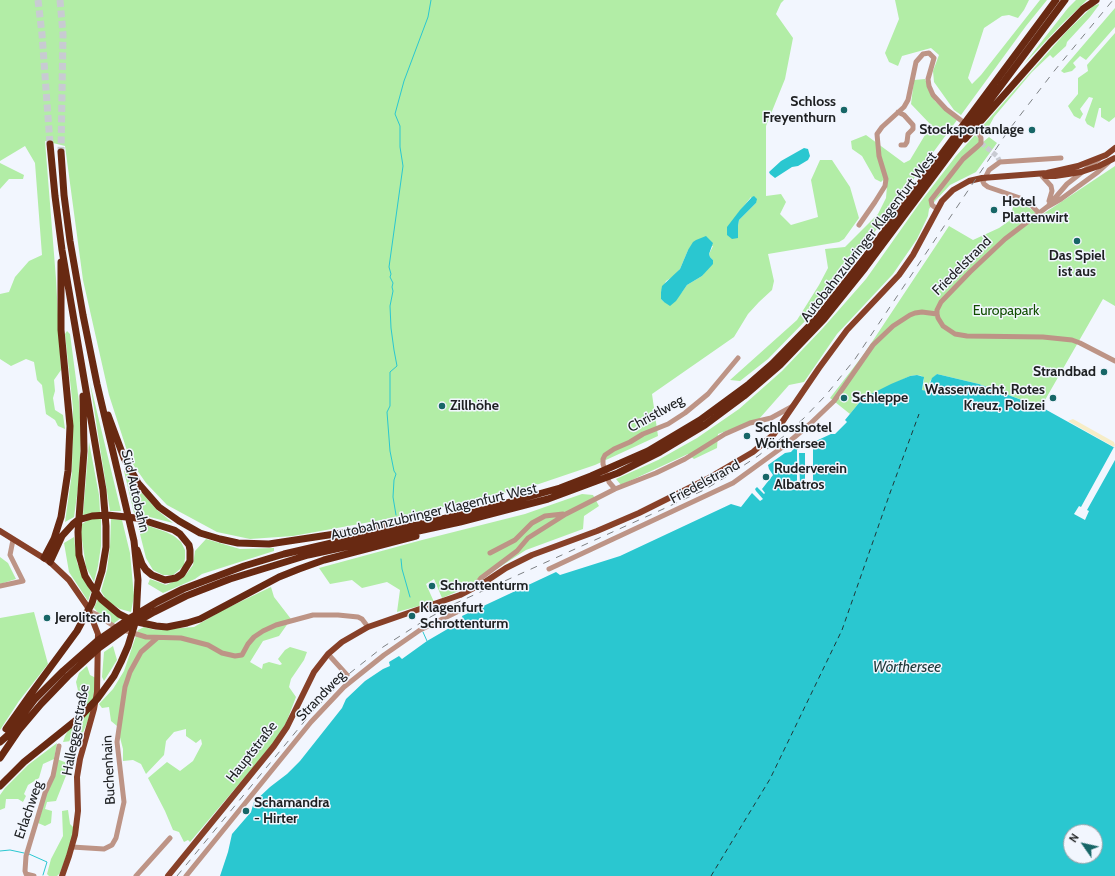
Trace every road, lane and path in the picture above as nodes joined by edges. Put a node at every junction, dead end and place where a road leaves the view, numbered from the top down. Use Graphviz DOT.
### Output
graph roads {
  1 [pos="1056,0"];
  2 [pos="1065,0"];
  3 [pos="1094,1"];
  4 [pos="898,112"];
  5 [pos="975,120"];
  6 [pos="964,134"];
  7 [pos="50,144"];
  8 [pos="901,145"];
  9 [pos="1115,148"];
  10 [pos="61,152"];
  11 [pos="1061,158"];
  12 [pos="1114,158"];
  13 [pos="1083,170"];
  14 [pos="1025,175"];
  15 [pos="1042,176"];
  16 [pos="1086,181"];
  17 [pos="1047,207"];
  18 [pos="937,209"];
  19 [pos="1040,213"];
  20 [pos="859,225"];
  21 [pos="62,250"];
  22 [pos="937,314"];
  23 [pos="738,358"];
  24 [pos="1115,362"];
  25 [pos="84,383"];
  26 [pos="97,384"];
  27 [pos="794,405"];
  28 [pos="616,470"];
  29 [pos="599,477"];
  30 [pos="615,489"];
  31 [pos="566,514"];
  32 [pos="442,526"];
  33 [pos="0,531"];
  34 [pos="335,538"];
  35 [pos="13,540"];
  36 [pos="134,541"];
  37 [pos="490,553"];
  38 [pos="44,558"];
  39 [pos="50,562"];
  40 [pos="549,569"];
  41 [pos="0,586"];
  42 [pos="474,588"];
  43 [pos="184,593"];
  44 [pos="464,608"];
  45 [pos="89,611"];
  46 [pos="368,627"];
  47 [pos="157,638"];
  48 [pos="328,654"];
  49 [pos="347,676"];
  50 [pos="35,699"];
  51 [pos="0,741"];
  52 [pos="58,746"];
  53 [pos="0,758"];
  54 [pos="0,786"];
  55 [pos="170,838"];
  56 [pos="72,847"];
  57 [pos="34,876"];
  58 [pos="62,876"];
  59 [pos="136,876"];
  60 [pos="168,876"];
  61 [pos="186,876"];
  1 -- 5 [label="highway, Autobahnzubringer Klagenfurt West"];
  2 -- 5 [label="highway, Autobahnzubringer Klagenfurt West"];
  3 -- 5 [label="highway"];
  4 -- 8 [label="street"];
  4 -- 18 [label="street"];
  4 -- 20 [label="street"];
  5 -- 6 [label="highway, Autobahnzubringer Klagenfurt West"];
  5 -- 6 [label="highway"];
  6 -- 28 [label="highway, Autobahnzubringer Klagenfurt West"];
  6 -- 28 [label="highway, Autobahnzubringer Klagenfurt West"];
  7 -- 21 [label="highway, Süd Autobahn"];
  9 -- 13 [label="main road"];
  10 -- 26 [label="highway, Süd Autobahn"];
  11 -- 19 [label="street"];
  12 -- 13 [label="main road"];
  12 -- 16 [label="street, Friedelstrand"];
  13 -- 14 [label="main road"];
  13 -- 15 [label="main road"];
  13 -- 16 [label="street"];
  13 -- 17 [label="street, Friedelstrand"];
  14 -- 15 [label="main road"];
  14 -- 18 [label="main road, Hauptstraße"];
  15 -- 17 [label="street"];
  16 -- 17 [label="street, Friedelstrand"];
  17 -- 19 [label="street, Friedelstrand"];
  18 -- 27 [label="main road, Hauptstraße"];
  19 -- 22 [label="street, Friedelstrand"];
  21 -- 25 [label="highway, Süd Autobahn"];
  21 -- 38 [label="highway"];
  22 -- 24 [label="street, Friedelstrand"];
  22 -- 40 [label="street, Friedelstrand"];
  23 -- 30 [label="street, Christlweg"];
  25 -- 32 [label="highway"];
  25 -- 50 [label="highway, Süd Autobahn"];
  26 -- 34 [label="highway"];
  26 -- 36 [label="highway, Süd Autobahn"];
  27 -- 30 [label="street"];
  27 -- 42 [label="main road, Hauptstraße"];
  28 -- 29 [label="highway, Autobahnzubringer Klagenfurt West"];
  29 -- 32 [label="highway, Autobahnzubringer Klagenfurt West"];
  29 -- 34 [label="highway, Autobahnzubringer Klagenfurt West"];
  30 -- 31 [label="street"];
  31 -- 37 [label="street"];
  31 -- 42 [label="street"];
  32 -- 43 [label="highway, Autobahnzubringer Klagenfurt West"];
  33 -- 35 [label="main road, Halleggerstraße"];
  34 -- 43 [label="highway, Autobahnzubringer Klagenfurt West"];
  35 -- 38 [label="main road, Halleggerstraße"];
  35 -- 41 [label="street"];
  36 -- 39 [label="highway"];
  36 -- 54 [label="highway, Süd Autobahn"];
  38 -- 39 [label="main road, Halleggerstraße"];
  39 -- 45 [label="main road, Halleggerstraße"];
  42 -- 46 [label="main road, Hauptstraße"];
  43 -- 50 [label="highway, Autobahnzubringer Klagenfurt West"];
  44 -- 61 [label="street, Strandweg"];
  45 -- 47 [label="street"];
  45 -- 56 [label="main road, Halleggerstraße"];
  46 -- 47 [label="street"];
  46 -- 48 [label="main road, Hauptstraße"];
  47 -- 56 [label="street, Buchenhain"];
  48 -- 49 [label="street"];
  48 -- 60 [label="main road, Hauptstraße"];
  50 -- 51 [label="highway, Süd Autobahn"];
  50 -- 53 [label="highway, Autobahnzubringer Klagenfurt West"];
  52 -- 57 [label="street, Erlachweg"];
  55 -- 59 [label="street"];
  56 -- 58 [label="main road, Halleggerstraße"];
}
